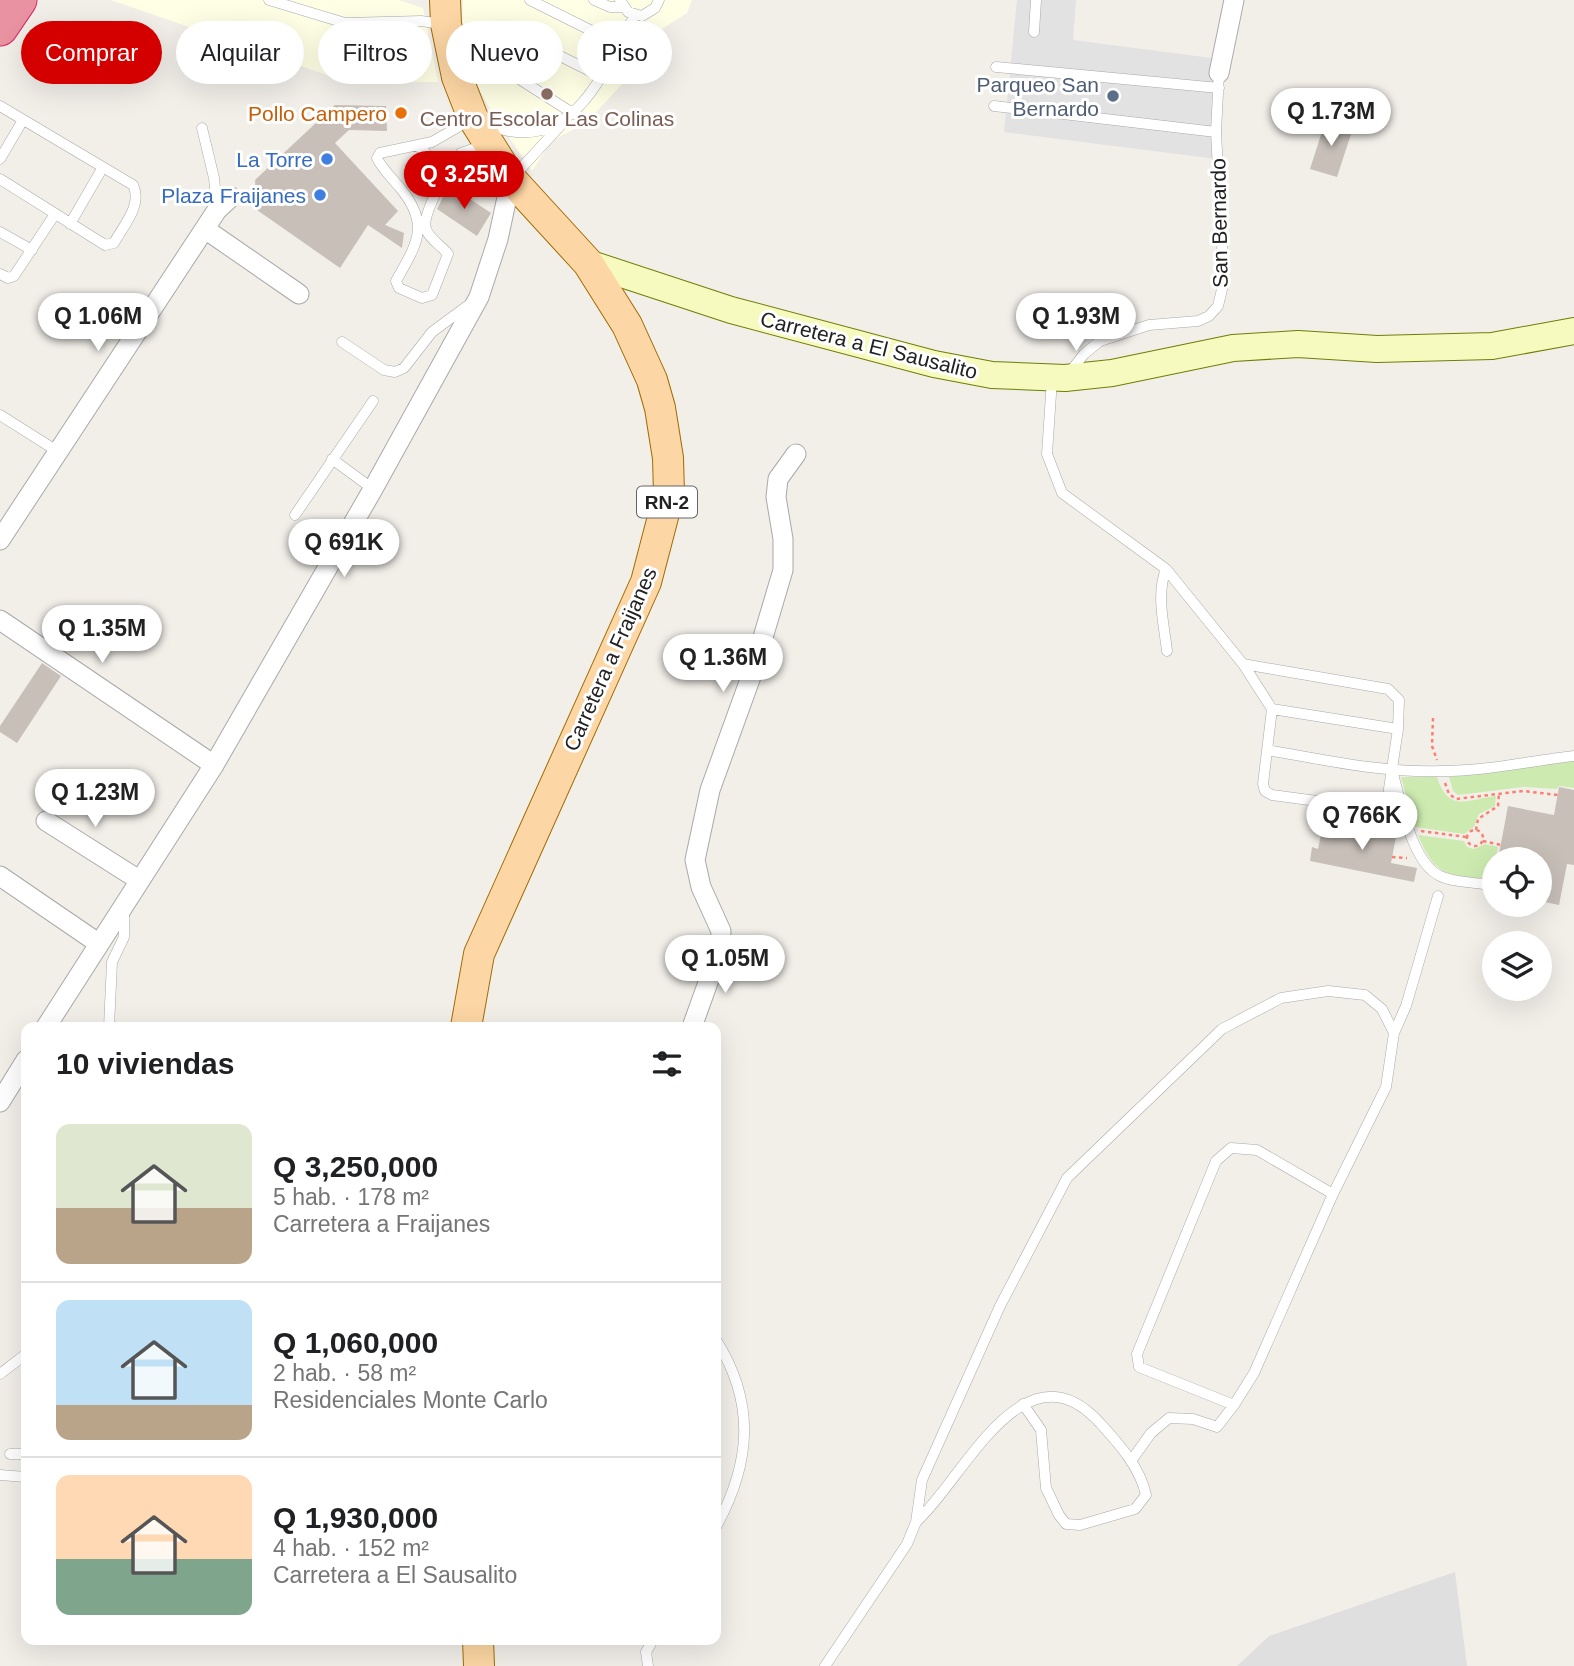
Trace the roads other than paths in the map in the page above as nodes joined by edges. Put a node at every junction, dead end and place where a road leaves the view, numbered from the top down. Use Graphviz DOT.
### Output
graph roads {
  1 [pos="19,0"];
  2 [pos="270,0"];
  3 [pos="530,0"];
  4 [pos="594,0"];
  5 [pos="659,0"];
  6 [pos="1036,0"];
  7 [pos="1233,2"];
  8 [pos="621,3"];
  9 [pos="445,12"];
  10 [pos="635,15"];
  11 [pos="631,21"];
  12 [pos="577,24"];
  13 [pos="0,29"];
  14 [pos="1034,32"];
  15 [pos="577,64"];
  16 [pos="996,67"];
  17 [pos="1219,81"];
  18 [pos="595,84"];
  19 [pos="0,106"];
  20 [pos="993,106"];
  21 [pos="574,114"];
  22 [pos="473,118"];
  23 [pos="23,120"];
  24 [pos="563,123"];
  25 [pos="202,128"];
  26 [pos="1216,132"];
  27 [pos="489,144"];
  28 [pos="417,145"];
  29 [pos="0,159"];
  30 [pos="103,167"];
  31 [pos="448,174"];
  32 [pos="0,178"];
  33 [pos="511,179"];
  34 [pos="224,203"];
  35 [pos="55,214"];
  36 [pos="70,224"];
  37 [pos="205,229"];
  38 [pos="0,232"];
  39 [pos="32,250"];
  40 [pos="588,263"];
  41 [pos="0,274"];
  42 [pos="299,294"];
  43 [pos="479,297"];
  44 [pos="1574,331"];
  45 [pos="342,342"];
  46 [pos="1058,378"];
  47 [pos="373,401"];
  48 [pos="0,415"];
  49 [pos="57,451"];
  50 [pos="796,454"];
  51 [pos="332,459"];
  52 [pos="373,489"];
  53 [pos="295,515"];
  54 [pos="0,540"];
  55 [pos="1167,569"];
  56 [pos="0,620"];
  57 [pos="1167,651"];
  58 [pos="1243,664"];
  59 [pos="1272,709"];
  60 [pos="1398,729"];
  61 [pos="1267,750"];
  62 [pos="1574,756"];
  63 [pos="214,765"];
  64 [pos="1392,770"];
  65 [pos="46,821"];
  66 [pos="0,876"];
  67 [pos="139,880"];
  68 [pos="1482,884"];
  69 [pos="1438,896"];
  70 [pos="125,903"];
  71 [pos="98,943"];
  72 [pos="49,1022"];
  73 [pos="109,1022"];
  74 [pos="467,1022"];
  75 [pos="694,1022"];
  76 [pos="1394,1033"];
  77 [pos="21,1068"];
  78 [pos="0,1102"];
  79 [pos="1333,1194"];
  80 [pos="721,1348"];
  81 [pos="21,1358"];
  82 [pos="0,1374"];
  83 [pos="1023,1404"];
  84 [pos="1234,1405"];
  85 [pos="10,1454"];
  86 [pos="21,1454"];
  87 [pos="1131,1461"];
  88 [pos="0,1475"];
  89 [pos="21,1477"];
  90 [pos="721,1516"];
  91 [pos="916,1522"];
  92 [pos="478,1645"];
  93 [pos="650,1645"];
  94 [pos="480,1666"];
  95 [pos="648,1666"];
  96 [pos="825,1666"];
  1 -- 13 [label="highway"];
  2 -- 9 [label="lane"];
  3 -- 12 [label="lane"];
  4 -- 8 [label="lane"];
  5 -- 10 [label="lane"];
  6 -- 14 [label="lane"];
  7 -- 17 [label="street, San Bernardo"];
  8 -- 10 [label="lane"];
  9 -- 22 [label="main road, Carretera a Fraijanes / RN-2"];
  10 -- 11 [label="lane"];
  15 -- 21 [label="lane"];
  16 -- 17 [label="lane"];
  17 -- 26 [label="lane, San Bernardo"];
  18 -- 21 [label="lane"];
  19 -- 23 [label="lane"];
  20 -- 26 [label="lane"];
  21 -- 24 [label="lane"];
  22 -- 24 [label="lane"];
  22 -- 27 [label="main road, Carretera a Fraijanes / RN-2"];
  22 -- 28 [label="lane"];
  23 -- 29 [label="lane"];
  23 -- 30 [label="lane"];
  24 -- 33 [label="lane"];
  25 -- 34 [label="lane"];
  26 -- 46 [label="lane, San Bernardo"];
  27 -- 31 [label="lane"];
  27 -- 33 [label="main road, Carretera a Fraijanes / RN-2"];
  28 -- 31 [label="lane"];
  28 -- 31 [label="lane"];
  30 -- 36 [label="lane"];
  30 -- 36 [label="lane"];
  32 -- 35 [label="lane"];
  33 -- 40 [label="main road, Carretera a Fraijanes / RN-2"];
  33 -- 43 [label="street"];
  34 -- 37 [label="street"];
  35 -- 36 [label="lane"];
  35 -- 39 [label="lane"];
  37 -- 42 [label="street"];
  37 -- 49 [label="street"];
  38 -- 39 [label="lane"];
  39 -- 41 [label="lane"];
  40 -- 46 [label="street, Carretera a El Sausalito"];
  40 -- 74 [label="main road, Carretera a Fraijanes / RN-2"];
  43 -- 45 [label="lane"];
  43 -- 52 [label="street"];
  44 -- 46 [label="street, Carretera a El Sausalito"];
  46 -- 55 [label="lane"];
  47 -- 51 [label="lane"];
  48 -- 49 [label="lane"];
  49 -- 54 [label="street"];
  50 -- 75 [label="street"];
  51 -- 52 [label="lane"];
  51 -- 53 [label="lane"];
  52 -- 63 [label="street"];
  55 -- 57 [label="lane"];
  55 -- 58 [label="lane"];
  56 -- 63 [label="street"];
  58 -- 59 [label="lane"];
  58 -- 60 [label="lane"];
  59 -- 60 [label="lane"];
  59 -- 61 [label="lane"];
  60 -- 64 [label="lane"];
  61 -- 64 [label="lane"];
  61 -- 64 [label="lane"];
  62 -- 64 [label="lane"];
  63 -- 67 [label="street"];
  64 -- 68 [label="lane"];
  65 -- 67 [label="street"];
  66 -- 71 [label="street"];
  67 -- 70 [label="street"];
  69 -- 76 [label="lane"];
  70 -- 71 [label="street"];
  70 -- 73 [label="lane"];
  71 -- 72 [label="street"];
  76 -- 79 [label="lane"];
  76 -- 91 [label="lane"];
  77 -- 78 [label="street"];
  79 -- 84 [label="lane"];
  79 -- 84 [label="lane"];
  80 -- 90 [label="lane"];
  81 -- 82 [label="lane"];
  83 -- 87 [label="lane"];
  83 -- 87 [label="lane"];
  83 -- 91 [label="lane"];
  84 -- 87 [label="lane"];
  85 -- 86 [label="lane"];
  88 -- 89 [label="lane"];
  91 -- 96 [label="lane"];
  92 -- 94 [label="main road"];
  93 -- 95 [label="lane"];
}
